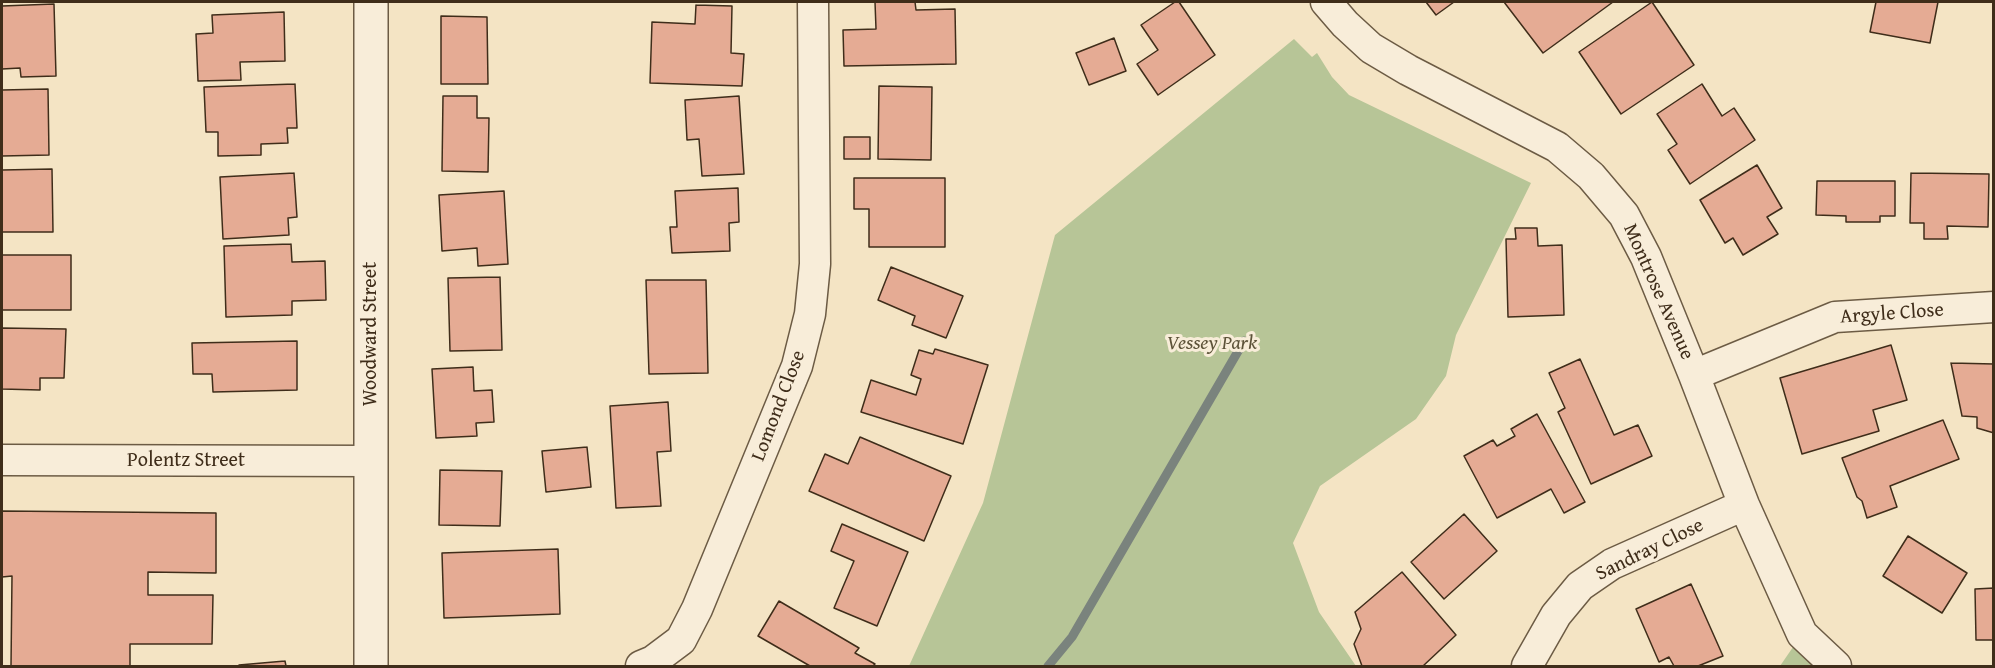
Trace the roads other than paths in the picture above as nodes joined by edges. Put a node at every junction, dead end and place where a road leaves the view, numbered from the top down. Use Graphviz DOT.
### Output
graph roads {
  1 [pos="371,2"];
  2 [pos="813,2"];
  3 [pos="1326,2"];
  4 [pos="1994,307"];
  5 [pos="1694,375"];
  6 [pos="2,460"];
  7 [pos="371,461"];
  8 [pos="1744,505"];
  9 [pos="370,666"];
  10 [pos="641,666"];
  11 [pos="1527,666"];
  12 [pos="1836,666"];
  1 -- 7 [label="street, Woodward Street"];
  2 -- 10 [label="street, Lomond Close"];
  3 -- 5 [label="street, Montrose Avenue"];
  4 -- 5 [label="street, Argyle Close"];
  5 -- 8 [label="street, Montrose Avenue"];
  6 -- 7 [label="street, Polentz Street"];
  7 -- 9 [label="street, Woodward Street"];
  8 -- 11 [label="street, Sandray Close"];
  8 -- 12 [label="street, Montrose Avenue"];
}
